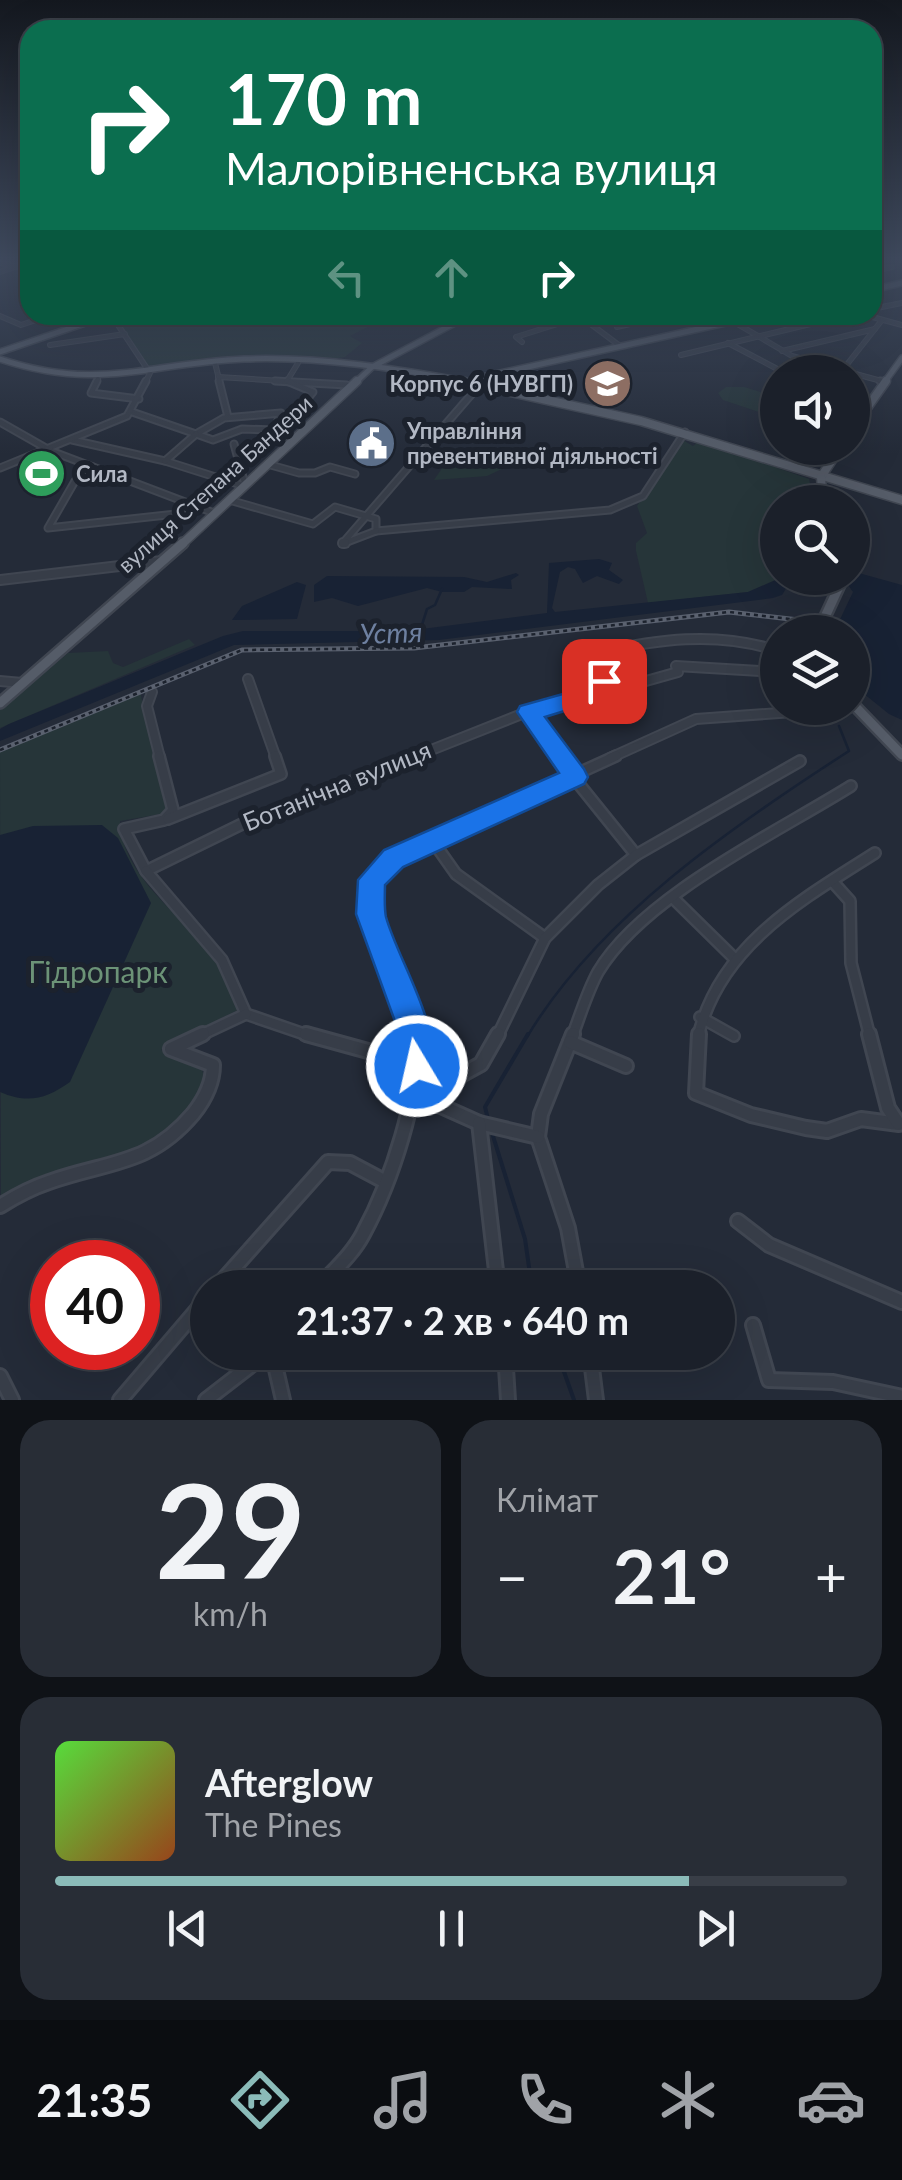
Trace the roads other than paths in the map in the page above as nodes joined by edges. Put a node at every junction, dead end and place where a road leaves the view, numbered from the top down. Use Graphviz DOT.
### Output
graph roads {
  1 [pos="88,325"];
  2 [pos="118,325"];
  3 [pos="451,325"];
  4 [pos="552,325"];
  5 [pos="594,325"];
  6 [pos="621,325"];
  7 [pos="718,325"];
  8 [pos="737,325"];
  9 [pos="804,325"];
  10 [pos="878,325"];
  11 [pos="616,326"];
  12 [pos="875,329"];
  13 [pos="857,333"];
  14 [pos="125,334"];
  15 [pos="756,336"];
  16 [pos="870,336"];
  17 [pos="522,342"];
  18 [pos="728,343"];
  19 [pos="50,344"];
  20 [pos="620,346"];
  21 [pos="782,351"];
  22 [pos="0,355"];
  23 [pos="681,355"];
  24 [pos="794,355"];
  25 [pos="857,355"];
  26 [pos="902,358"];
  27 [pos="760,360"];
  28 [pos="214,362"];
  29 [pos="298,363"];
  30 [pos="372,367"];
  31 [pos="150,373"];
  32 [pos="500,374"];
  33 [pos="218,377"];
  34 [pos="870,378"];
  35 [pos="98,379"];
  36 [pos="484,379"];
  37 [pos="287,381"];
  38 [pos="885,382"];
  39 [pos="347,385"];
  40 [pos="501,385"];
  41 [pos="139,399"];
  42 [pos="305,402"];
  43 [pos="870,403"];
  44 [pos="132,412"];
  45 [pos="228,417"];
  46 [pos="0,422"];
  47 [pos="684,432"];
  48 [pos="200,434"];
  49 [pos="72,440"];
  50 [pos="234,444"];
  51 [pos="48,449"];
  52 [pos="164,461"];
  53 [pos="267,464"];
  54 [pos="829,465"];
  55 [pos="92,467"];
  56 [pos="0,468"];
  57 [pos="355,474"];
  58 [pos="821,477"];
  59 [pos="246,484"];
  60 [pos="822,485"];
  61 [pos="229,500"];
  62 [pos="902,500"];
  63 [pos="190,505"];
  64 [pos="214,513"];
  65 [pos="366,515"];
  66 [pos="376,532"];
  67 [pos="162,561"];
  68 [pos="0,580"];
  69 [pos="760,647"];
  70 [pos="760,671"];
  71 [pos="248,678"];
  72 [pos="0,682"];
  73 [pos="22,683"];
  74 [pos="614,690"];
  75 [pos="152,692"];
  76 [pos="0,702"];
  77 [pos="528,712"];
  78 [pos="760,713"];
  79 [pos="870,724"];
  80 [pos="902,755"];
  81 [pos="800,761"];
  82 [pos="574,777"];
  83 [pos="851,786"];
  84 [pos="168,819"];
  85 [pos="432,840"];
  86 [pos="875,852"];
  87 [pos="636,855"];
  88 [pos="146,871"];
  89 [pos="832,881"];
  90 [pos="674,899"];
  91 [pos="545,938"];
  92 [pos="733,957"];
  93 [pos="246,1014"];
  94 [pos="700,1017"];
  95 [pos="734,1036"];
  96 [pos="570,1042"];
  97 [pos="417,1066"];
  98 [pos="626,1066"];
  99 [pos="412,1094"];
  100 [pos="479,1123"];
  101 [pos="900,1125"];
  102 [pos="538,1137"];
  103 [pos="382,1180"];
  104 [pos="0,1206"];
  105 [pos="738,1221"];
  106 [pos="232,1270"];
  107 [pos="333,1270"];
  108 [pos="496,1270"];
  109 [pos="575,1270"];
  110 [pos="902,1302"];
  111 [pos="190,1319"];
  112 [pos="753,1325"];
  113 [pos="246,1370"];
  114 [pos="275,1370"];
  115 [pos="506,1370"];
  116 [pos="592,1370"];
  117 [pos="0,1376"];
  118 [pos="902,1397"];
  119 [pos="12,1400"];
  120 [pos="120,1400"];
  121 [pos="206,1400"];
  122 [pos="283,1400"];
  123 [pos="508,1400"];
  124 [pos="596,1400"];
  1 -- 22 [label="main road"];
  2 -- 14 [label="street"];
  3 -- 30 [label="main road, вулиця Степана Бандери"];
  4 -- 17 [label="street"];
  5 -- 20 [label="street"];
  6 -- 11 [label="street"];
  7 -- 20 [label="main road"];
  8 -- 15 [label="street"];
  9 -- 15 [label="street"];
  10 -- 12 [label="street"];
  12 -- 13 [label="street"];
  12 -- 16 [label="street"];
  13 -- 16 [label="street"];
  13 -- 21 [label="street"];
  14 -- 19 [label="street"];
  14 -- 31 [label="street"];
  15 -- 18 [label="street"];
  15 -- 21 [label="street"];
  16 -- 25 [label="street"];
  18 -- 23 [label="street"];
  18 -- 27 [label="street"];
  20 -- 32 [label="main road"];
  21 -- 24 [label="street"];
  22 -- 35 [label="main road"];
  26 -- 38 [label="main road"];
  28 -- 29 [label="main road"];
  28 -- 31 [label="main road"];
  28 -- 33 [label="street"];
  29 -- 30 [label="main road"];
  29 -- 37 [label="street"];
  30 -- 36 [label="main road"];
  30 -- 53 [label="main road, вулиця Степана Бандери"];
  31 -- 35 [label="main road"];
  31 -- 41 [label="street"];
  32 -- 36 [label="main road"];
  32 -- 40 [label="main road"];
  33 -- 37 [label="street"];
  33 -- 45 [label="street"];
  34 -- 38 [label="street"];
  35 -- 41 [label="street"];
  36 -- 40 [label="main road"];
  36 -- 65 [label="street"];
  37 -- 39 [label="street"];
  37 -- 42 [label="street"];
  38 -- 43 [label="main road"];
  40 -- 47 [label="main road"];
  41 -- 44 [label="street"];
  44 -- 48 [label="street"];
  44 -- 49 [label="street"];
  45 -- 48 [label="street"];
  45 -- 48 [label="street"];
  46 -- 51 [label="street"];
  47 -- 58 [label="main road"];
  47 -- 66 [label="street"];
  48 -- 52 [label="street"];
  49 -- 51 [label="street"];
  49 -- 52 [label="street"];
  50 -- 59 [label="street"];
  51 -- 55 [label="street"];
  51 -- 56 [label="street"];
  52 -- 59 [label="street"];
  53 -- 57 [label="street"];
  53 -- 59 [label="main road, вулиця Степана Бандери"];
  54 -- 58 [label="main road"];
  55 -- 63 [label="street"];
  55 -- 63 [label="street"];
  58 -- 60 [label="main road"];
  58 -- 62 [label="main road"];
  59 -- 61 [label="main road, вулиця Степана Бандери"];
  61 -- 64 [label="main road, вулиця Степана Бандери"];
  61 -- 65 [label="street"];
  63 -- 64 [label="street"];
  64 -- 67 [label="main road, вулиця Степана Бандери"];
  65 -- 66 [label="street"];
  65 -- 66 [label="street"];
  67 -- 68 [label="street"];
  67 -- 73 [label="main road, вулиця Степана Бандери"];
  69 -- 74 [label="street"];
  70 -- 74 [label="street, Ботанічна вулиця"];
  71 -- 84 [label="street, Ботанічна вулиця"];
  72 -- 73 [label="street"];
  73 -- 76 [label="main road, вулиця Степана Бандери"];
  74 -- 77 [label="street, Ботанічна вулиця"];
  75 -- 84 [label="street"];
  77 -- 82 [label="street"];
  77 -- 88 [label="street, Ботанічна вулиця"];
  78 -- 82 [label="street"];
  79 -- 80 [label="main road"];
  81 -- 87 [label="street"];
  82 -- 85 [label="street"];
  82 -- 87 [label="street"];
  83 -- 90 [label="street"];
  84 -- 88 [label="street, Ботанічна вулиця"];
  85 -- 91 [label="street"];
  85 -- 97 [label="street"];
  86 -- 89 [label="street"];
  87 -- 91 [label="street"];
  88 -- 93 [label="street"];
  89 -- 92 [label="street"];
  89 -- 101 [label="street"];
  90 -- 92 [label="street"];
  90 -- 96 [label="street"];
  91 -- 97 [label="street"];
  92 -- 94 [label="street"];
  93 -- 97 [label="street"];
  93 -- 104 [label="street"];
  94 -- 95 [label="street"];
  94 -- 101 [label="street"];
  96 -- 98 [label="street"];
  96 -- 102 [label="street"];
  97 -- 99 [label="street"];
  99 -- 100 [label="street"];
  99 -- 103 [label="street"];
  100 -- 102 [label="street"];
  100 -- 108 [label="street"];
  102 -- 109 [label="street"];
  103 -- 106 [label="street"];
  103 -- 107 [label="street"];
  105 -- 110 [label="street"];
  111 -- 120 [label="street"];
  112 -- 118 [label="street"];
  113 -- 121 [label="street"];
  114 -- 122 [label="street"];
  115 -- 123 [label="street"];
  116 -- 124 [label="street"];
  117 -- 119 [label="street"];
}
